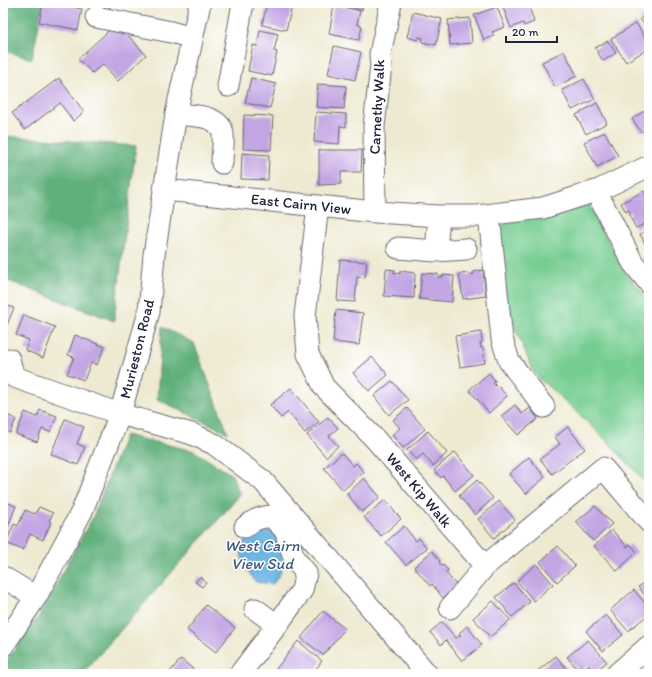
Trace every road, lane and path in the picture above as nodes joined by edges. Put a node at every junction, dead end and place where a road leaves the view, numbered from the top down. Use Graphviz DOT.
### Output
graph roads {
  1 [pos="200,3"];
  2 [pos="243,3"];
  3 [pos="392,3"];
  4 [pos="96,17"];
  5 [pos="192,38"];
  6 [pos="228,86"];
  7 [pos="176,114"];
  8 [pos="222,163"];
  9 [pos="649,166"];
  10 [pos="165,190"];
  11 [pos="596,191"];
  12 [pos="318,206"];
  13 [pos="375,212"];
  14 [pos="489,215"];
  15 [pos="438,216"];
  16 [pos="398,248"];
  17 [pos="466,249"];
  18 [pos="436,251"];
  19 [pos="649,282"];
  20 [pos="9,373"];
  21 [pos="544,407"];
  22 [pos="120,414"];
  23 [pos="649,522"];
  24 [pos="245,527"];
  25 [pos="485,566"];
  26 [pos="3,577"];
  27 [pos="36,597"];
  28 [pos="450,608"];
  29 [pos="255,609"];
  30 [pos="277,625"];
  31 [pos="3,646"];
  32 [pos="649,646"];
  33 [pos="240,674"];
  34 [pos="427,674"];
  35 [pos="617,674"];
  1 -- 5 [label="street, Murieston Road"];
  2 -- 6 [label="street"];
  3 -- 13 [label="street, Carnethy Walk"];
  4 -- 5 [label="street"];
  5 -- 7 [label="street, Murieston Road"];
  7 -- 8 [label="street"];
  7 -- 10 [label="street, Murieston Road"];
  9 -- 11 [label="street, East Cairn View"];
  10 -- 12 [label="street, East Cairn View"];
  10 -- 22 [label="street, Murieston Road"];
  11 -- 14 [label="street, East Cairn View"];
  11 -- 19 [label="street"];
  12 -- 13 [label="street, East Cairn View"];
  12 -- 25 [label="street, West Kip Walk"];
  13 -- 15 [label="street, East Cairn View"];
  14 -- 15 [label="street, East Cairn View"];
  14 -- 21 [label="street"];
  15 -- 18 [label="street"];
  16 -- 18 [label="street"];
  17 -- 18 [label="street"];
  20 -- 22 [label="street"];
  22 -- 27 [label="street, Murieston Road"];
  22 -- 34 [label="street"];
  23 -- 25 [label="street"];
  24 -- 30 [label="street"];
  25 -- 28 [label="street"];
  26 -- 27 [label="street"];
  27 -- 31 [label="street, Murieston Road"];
  29 -- 30 [label="street"];
  30 -- 33 [label="street"];
  32 -- 35 [label="street"];
}
